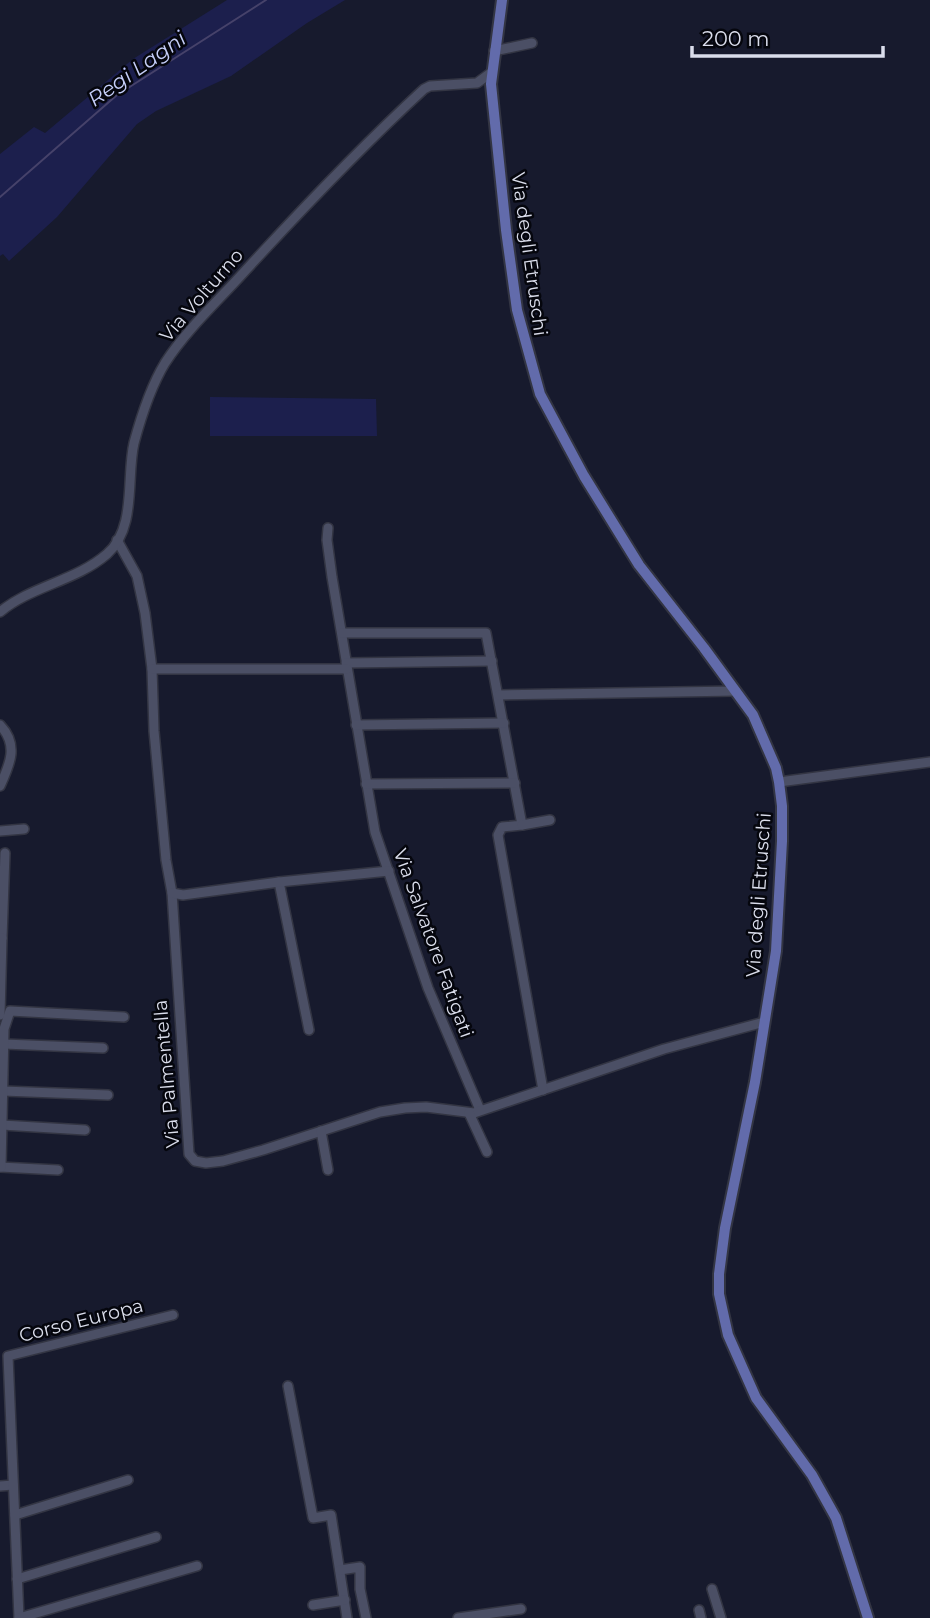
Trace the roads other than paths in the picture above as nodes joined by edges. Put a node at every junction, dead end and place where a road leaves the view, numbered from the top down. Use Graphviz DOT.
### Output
graph roads {
  1 [pos="502,0"];
  2 [pos="531,43"];
  3 [pos="494,51"];
  4 [pos="485,82"];
  5 [pos="328,528"];
  6 [pos="117,540"];
  7 [pos="0,612"];
  8 [pos="342,633"];
  9 [pos="492,661"];
  10 [pos="346,666"];
  11 [pos="152,669"];
  12 [pos="736,691"];
  13 [pos="499,695"];
  14 [pos="504,723"];
  15 [pos="0,725"];
  16 [pos="356,725"];
  17 [pos="930,762"];
  18 [pos="779,782"];
  19 [pos="515,783"];
  20 [pos="366,784"];
  21 [pos="0,786"];
  22 [pos="550,820"];
  23 [pos="522,825"];
  24 [pos="24,829"];
  25 [pos="0,831"];
  26 [pos="5,853"];
  27 [pos="388,871"];
  28 [pos="279,882"];
  29 [pos="172,893"];
  30 [pos="1,938"];
  31 [pos="0,1016"];
  32 [pos="124,1017"];
  33 [pos="764,1022"];
  34 [pos="309,1030"];
  35 [pos="4,1044"];
  36 [pos="103,1048"];
  37 [pos="543,1090"];
  38 [pos="3,1091"];
  39 [pos="108,1095"];
  40 [pos="480,1110"];
  41 [pos="469,1113"];
  42 [pos="2,1125"];
  43 [pos="85,1130"];
  44 [pos="321,1130"];
  45 [pos="487,1152"];
  46 [pos="0,1167"];
  47 [pos="58,1170"];
  48 [pos="328,1170"];
  49 [pos="173,1315"];
  50 [pos="288,1387"];
  51 [pos="128,1480"];
  52 [pos="13,1485"];
  53 [pos="0,1486"];
  54 [pos="15,1515"];
  55 [pos="156,1537"];
  56 [pos="197,1566"];
  57 [pos="340,1570"];
  58 [pos="17,1579"];
  59 [pos="712,1589"];
  60 [pos="345,1600"];
  61 [pos="313,1605"];
  62 [pos="521,1609"];
  63 [pos="19,1618"];
  64 [pos="347,1618"];
  65 [pos="366,1618"];
  66 [pos="458,1618"];
  67 [pos="721,1618"];
  68 [pos="868,1618"];
  1 -- 3 [label="main road, Via degli Etruschi"];
  2 -- 3 [label="street"];
  3 -- 4 [label="main road, Via degli Etruschi"];
  4 -- 6 [label="street, Via Volturno"];
  4 -- 12 [label="main road, Via degli Etruschi"];
  5 -- 8 [label="street, Via Salvatore Fatigati"];
  6 -- 7 [label="street"];
  6 -- 11 [label="street, Via Palmentella"];
  8 -- 9 [label="street"];
  8 -- 10 [label="street, Via Salvatore Fatigati"];
  9 -- 10 [label="street"];
  9 -- 13 [label="street"];
  10 -- 11 [label="street"];
  10 -- 16 [label="street, Via Salvatore Fatigati"];
  11 -- 29 [label="street, Via Palmentella"];
  12 -- 13 [label="street"];
  12 -- 18 [label="main road, Via degli Etruschi"];
  13 -- 14 [label="street"];
  14 -- 16 [label="street"];
  14 -- 19 [label="street"];
  15 -- 21 [label="street"];
  16 -- 20 [label="street, Via Salvatore Fatigati"];
  17 -- 18 [label="street"];
  18 -- 33 [label="main road, Via degli Etruschi"];
  19 -- 20 [label="street"];
  19 -- 23 [label="street"];
  20 -- 27 [label="street, Via Salvatore Fatigati"];
  22 -- 23 [label="street"];
  23 -- 37 [label="street"];
  24 -- 25 [label="street"];
  26 -- 30 [label="street"];
  27 -- 28 [label="street"];
  27 -- 40 [label="street, Via Salvatore Fatigati"];
  28 -- 29 [label="street"];
  28 -- 34 [label="street"];
  29 -- 44 [label="street, Via Palmentella"];
  30 -- 31 [label="street"];
  32 -- 35 [label="street"];
  33 -- 37 [label="street, Via Palmentella"];
  33 -- 68 [label="main road, Via degli Etruschi"];
  35 -- 36 [label="street"];
  35 -- 38 [label="street"];
  37 -- 40 [label="street, Via Palmentella"];
  38 -- 39 [label="street"];
  38 -- 42 [label="street"];
  40 -- 41 [label="street, Via Palmentella"];
  41 -- 44 [label="street, Via Palmentella"];
  41 -- 45 [label="street"];
  42 -- 43 [label="street"];
  42 -- 46 [label="street"];
  44 -- 48 [label="street"];
  46 -- 47 [label="street"];
  49 -- 52 [label="street, Corso Europa"];
  50 -- 57 [label="street"];
  51 -- 54 [label="street"];
  52 -- 53 [label="street"];
  52 -- 54 [label="street, Corso Europa"];
  54 -- 58 [label="street, Corso Europa"];
  55 -- 58 [label="street"];
  56 -- 63 [label="street"];
  57 -- 60 [label="street"];
  57 -- 65 [label="street"];
  58 -- 63 [label="street, Corso Europa"];
  59 -- 67 [label="street"];
  60 -- 61 [label="street"];
  60 -- 64 [label="street"];
  62 -- 66 [label="street"];
}
